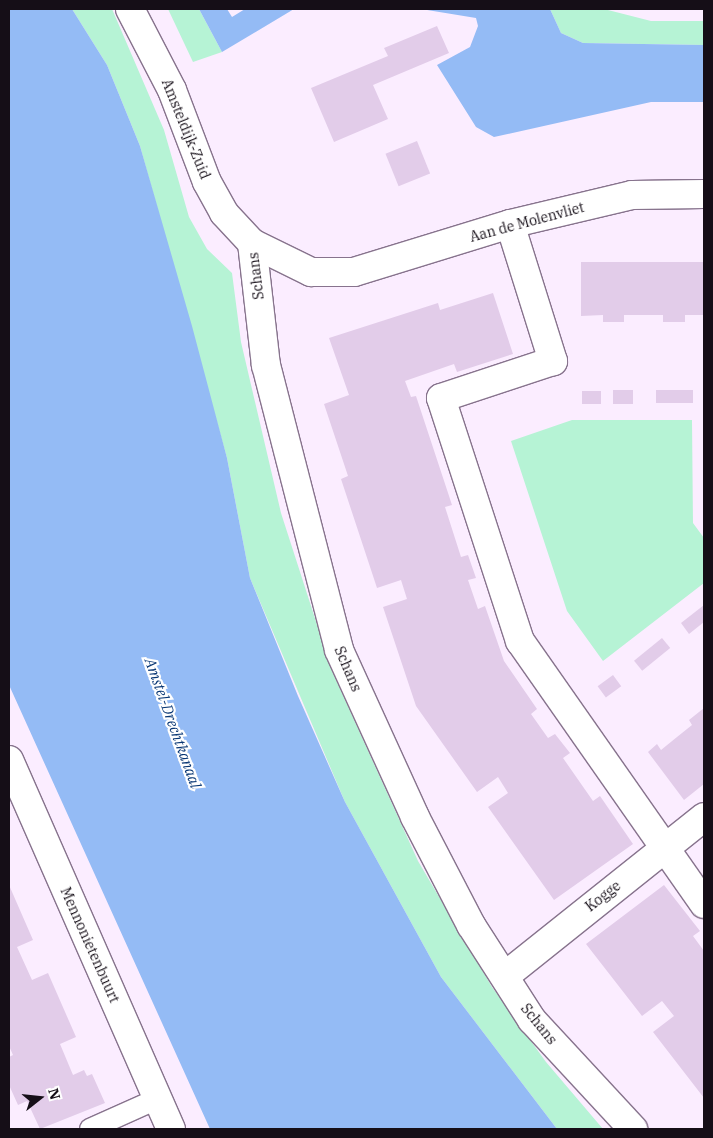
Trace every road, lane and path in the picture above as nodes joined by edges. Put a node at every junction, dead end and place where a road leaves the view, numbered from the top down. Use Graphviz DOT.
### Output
graph roads {
  1 [pos="130,9"];
  2 [pos="704,194"];
  3 [pos="510,224"];
  4 [pos="252,243"];
  5 [pos="354,272"];
  6 [pos="9,760"];
  7 [pos="704,817"];
  8 [pos="662,849"];
  9 [pos="704,904"];
  10 [pos="505,976"];
  11 [pos="157,1099"];
  12 [pos="90,1129"];
  13 [pos="170,1129"];
  14 [pos="633,1129"];
  1 -- 4 [label="street, Amsteldijk-Zuid"];
  2 -- 3 [label="street, Aan de Molenvliet"];
  3 -- 5 [label="street, Aan de Molenvliet"];
  3 -- 8 [label="street"];
  4 -- 5 [label="street, Schans"];
  4 -- 10 [label="street, Schans"];
  6 -- 11 [label="street, Mennonietenbuurt"];
  7 -- 8 [label="street, Kogge"];
  8 -- 9 [label="street"];
  8 -- 10 [label="street, Kogge"];
  10 -- 14 [label="street, Schans"];
  11 -- 12 [label="lane"];
  11 -- 13 [label="street, Mennonietenbuurt"];
}
